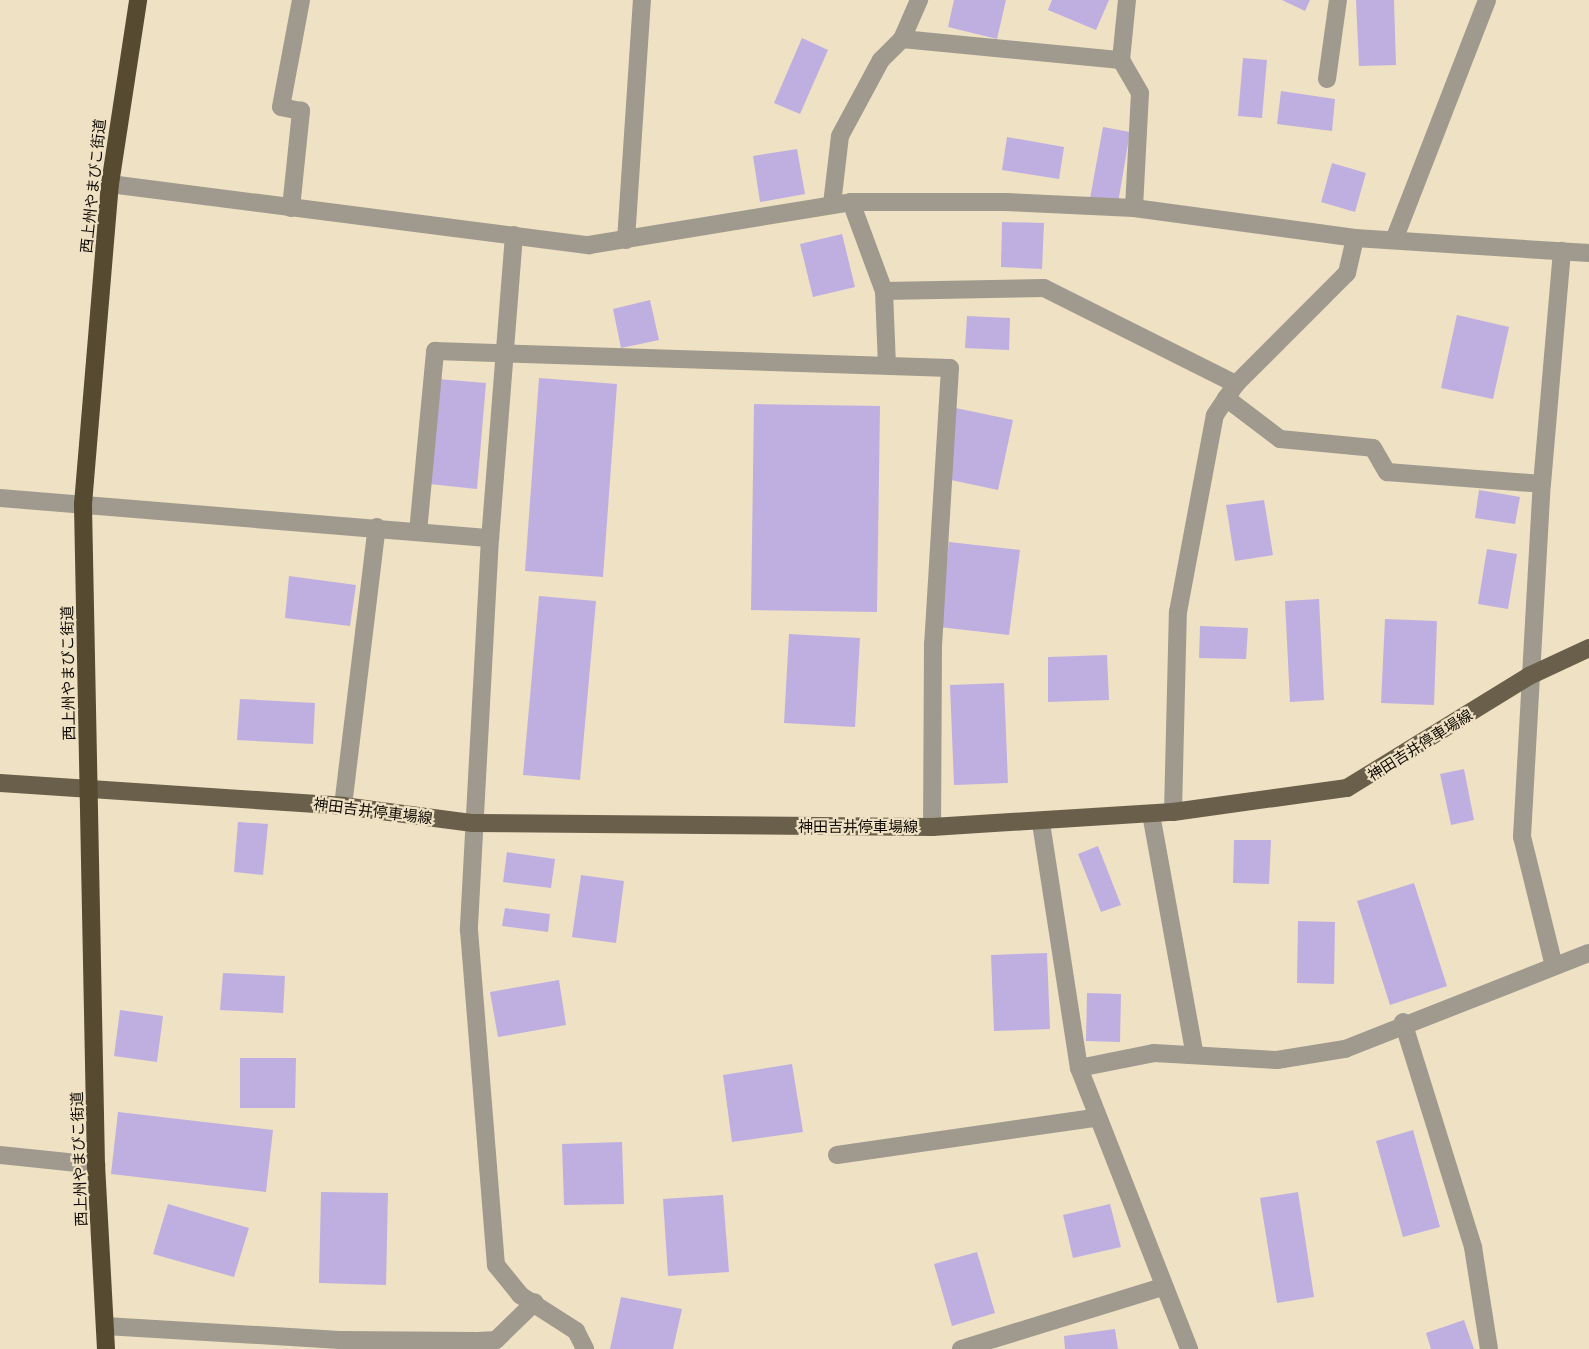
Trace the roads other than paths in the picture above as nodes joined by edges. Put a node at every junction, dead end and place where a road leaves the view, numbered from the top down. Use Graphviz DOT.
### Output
graph roads {
  1 [pos="138,0"];
  2 [pos="301,0"];
  3 [pos="642,0"];
  4 [pos="919,0"];
  5 [pos="1127,0"];
  6 [pos="1338,0"];
  7 [pos="1487,0"];
  8 [pos="902,39"];
  9 [pos="1121,60"];
  10 [pos="1327,79"];
  11 [pos="110,184"];
  12 [pos="851,202"];
  13 [pos="831,204"];
  14 [pos="291,208"];
  15 [pos="1134,208"];
  16 [pos="514,235"];
  17 [pos="1355,238"];
  18 [pos="626,240"];
  19 [pos="1394,240"];
  20 [pos="1562,251"];
  21 [pos="1589,253"];
  22 [pos="884,291"];
  23 [pos="503,357"];
  24 [pos="887,365"];
  25 [pos="1231,391"];
  26 [pos="1542,484"];
  27 [pos="0,498"];
  28 [pos="82,504"];
  29 [pos="377,527"];
  30 [pos="418,532"];
  31 [pos="490,538"];
  32 [pos="1589,648"];
  33 [pos="1529,676"];
  34 [pos="0,783"];
  35 [pos="89,786"];
  36 [pos="343,806"];
  37 [pos="1173,812"];
  38 [pos="1151,814"];
  39 [pos="473,823"];
  40 [pos="1041,823"];
  41 [pos="933,827"];
  42 [pos="1589,952"];
  43 [pos="1554,966"];
  44 [pos="1403,1022"];
  45 [pos="1195,1055"];
  46 [pos="1079,1068"];
  47 [pos="1095,1118"];
  48 [pos="0,1155"];
  49 [pos="837,1155"];
  50 [pos="96,1165"];
  51 [pos="1163,1287"];
  52 [pos="535,1302"];
  53 [pos="105,1326"];
  54 [pos="360,1344"];
  55 [pos="106,1349"];
  56 [pos="585,1349"];
  57 [pos="961,1349"];
  58 [pos="1189,1349"];
  59 [pos="1489,1349"];
  1 -- 11 [label="highway, 西上州やまびこ街道"];
  2 -- 14 [label="street"];
  3 -- 18 [label="street"];
  4 -- 8 [label="street"];
  5 -- 9 [label="street"];
  6 -- 10 [label="street"];
  7 -- 19 [label="street"];
  8 -- 9 [label="street"];
  8 -- 13 [label="street"];
  9 -- 15 [label="street"];
  11 -- 14 [label="street"];
  11 -- 28 [label="highway, 西上州やまびこ街道"];
  12 -- 13 [label="street"];
  12 -- 15 [label="street"];
  12 -- 22 [label="street"];
  13 -- 18 [label="street"];
  14 -- 16 [label="street"];
  15 -- 17 [label="street"];
  16 -- 18 [label="street"];
  16 -- 23 [label="street"];
  17 -- 19 [label="street"];
  17 -- 25 [label="street"];
  19 -- 20 [label="street"];
  20 -- 21 [label="street"];
  20 -- 26 [label="street"];
  22 -- 24 [label="street"];
  22 -- 25 [label="street"];
  23 -- 24 [label="street"];
  23 -- 30 [label="street"];
  23 -- 31 [label="street"];
  24 -- 41 [label="street"];
  25 -- 26 [label="street"];
  25 -- 37 [label="street"];
  26 -- 33 [label="street"];
  27 -- 28 [label="street"];
  28 -- 29 [label="street"];
  28 -- 35 [label="highway, 西上州やまびこ街道"];
  29 -- 30 [label="street"];
  29 -- 36 [label="street"];
  30 -- 31 [label="street"];
  31 -- 39 [label="street"];
  32 -- 33 [label="main road, 神田吉井停車場線"];
  33 -- 37 [label="main road, 神田吉井停車場線"];
  33 -- 43 [label="street"];
  34 -- 35 [label="main road, 神田吉井停車場線"];
  35 -- 36 [label="main road, 神田吉井停車場線"];
  35 -- 50 [label="highway, 西上州やまびこ街道"];
  36 -- 39 [label="main road, 神田吉井停車場線"];
  37 -- 38 [label="main road, 神田吉井停車場線"];
  38 -- 40 [label="main road, 神田吉井停車場線"];
  38 -- 45 [label="street"];
  39 -- 41 [label="main road, 神田吉井停車場線"];
  39 -- 52 [label="street"];
  40 -- 41 [label="main road, 神田吉井停車場線"];
  40 -- 46 [label="street"];
  42 -- 43 [label="street"];
  43 -- 44 [label="street"];
  44 -- 45 [label="street"];
  44 -- 59 [label="street"];
  45 -- 46 [label="street"];
  46 -- 47 [label="street"];
  47 -- 49 [label="street"];
  47 -- 51 [label="street"];
  48 -- 50 [label="street"];
  50 -- 53 [label="highway, 西上州やまびこ街道"];
  51 -- 57 [label="street"];
  51 -- 58 [label="street"];
  52 -- 54 [label="street"];
  52 -- 56 [label="street"];
  53 -- 54 [label="street"];
  53 -- 55 [label="highway, 西上州やまびこ街道"];
}
